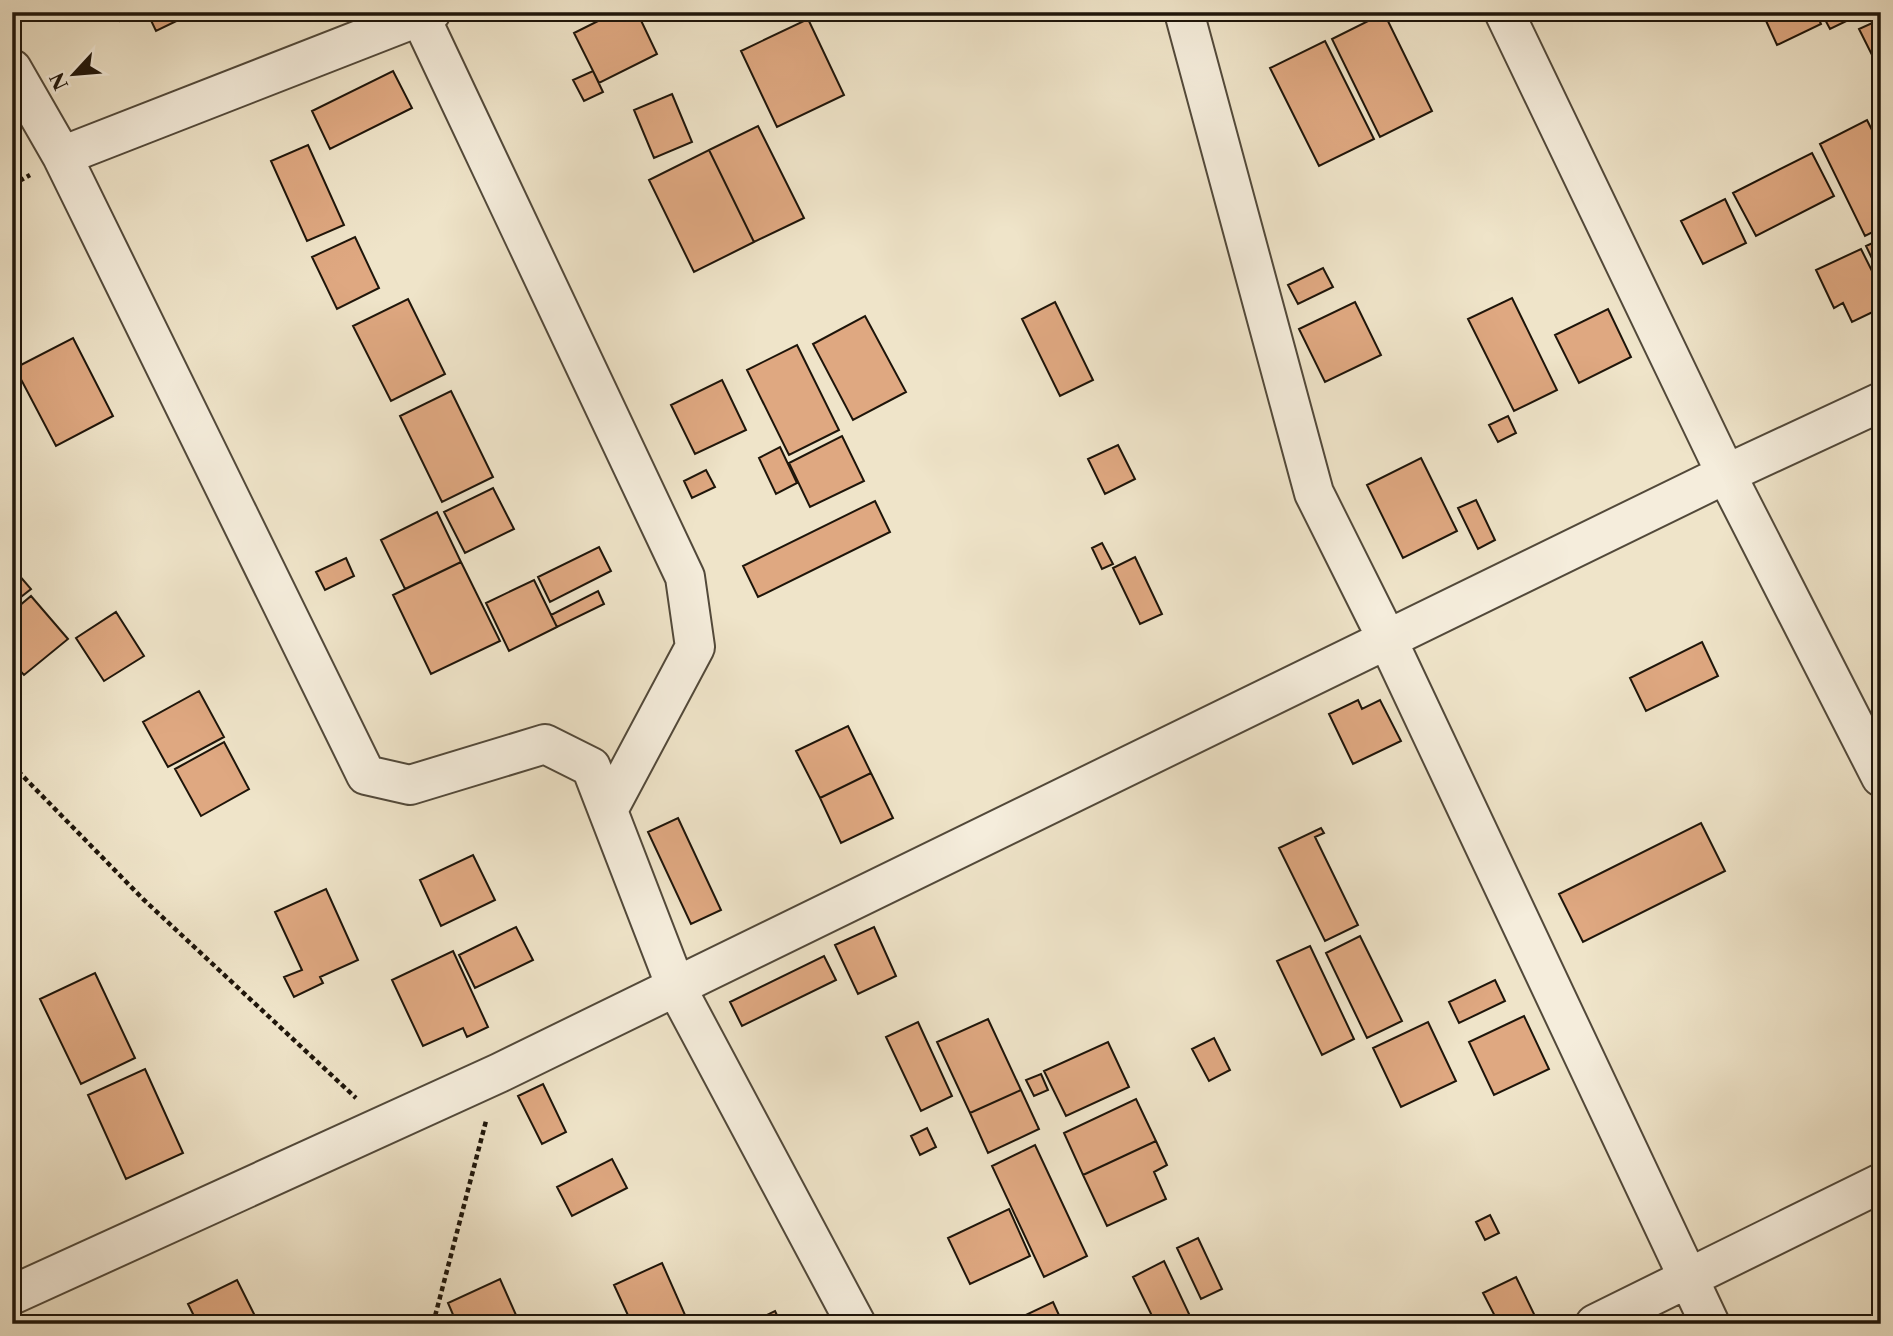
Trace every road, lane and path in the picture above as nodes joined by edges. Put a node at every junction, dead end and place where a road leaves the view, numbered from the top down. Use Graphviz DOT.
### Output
graph roads {
  1 [pos="1184,12"];
  2 [pos="1504,12"];
  3 [pos="423,14"];
  4 [pos="12,69"];
  5 [pos="62,156"];
  6 [pos="1881,402"];
  7 [pos="1726,474"];
  8 [pos="1387,639"];
  9 [pos="12,765"];
  10 [pos="1881,777"];
  11 [pos="608,810"];
  12 [pos="676,987"];
  13 [pos="499,1073"];
  14 [pos="385,1124"];
  15 [pos="1881,1183"];
  16 [pos="1688,1279"];
  17 [pos="12,1295"];
  18 [pos="433,1324"];
  19 [pos="856,1324"];
  20 [pos="1595,1324"];
  21 [pos="1710,1324"];
  1 -- 8 [label="street"];
  2 -- 7 [label="street"];
  3 -- 5 [label="street"];
  3 -- 11 [label="street"];
  4 -- 5 [label="street"];
  5 -- 11 [label="street"];
  6 -- 7 [label="street"];
  7 -- 8 [label="street"];
  7 -- 10 [label="street"];
  8 -- 12 [label="street"];
  8 -- 16 [label="street"];
  9 -- 14 [label="path"];
  11 -- 12 [label="street"];
  12 -- 13 [label="street"];
  12 -- 19 [label="street"];
  13 -- 14 [label="street"];
  13 -- 18 [label="path"];
  14 -- 17 [label="street"];
  15 -- 16 [label="street"];
  16 -- 20 [label="street"];
  16 -- 21 [label="street"];
}
